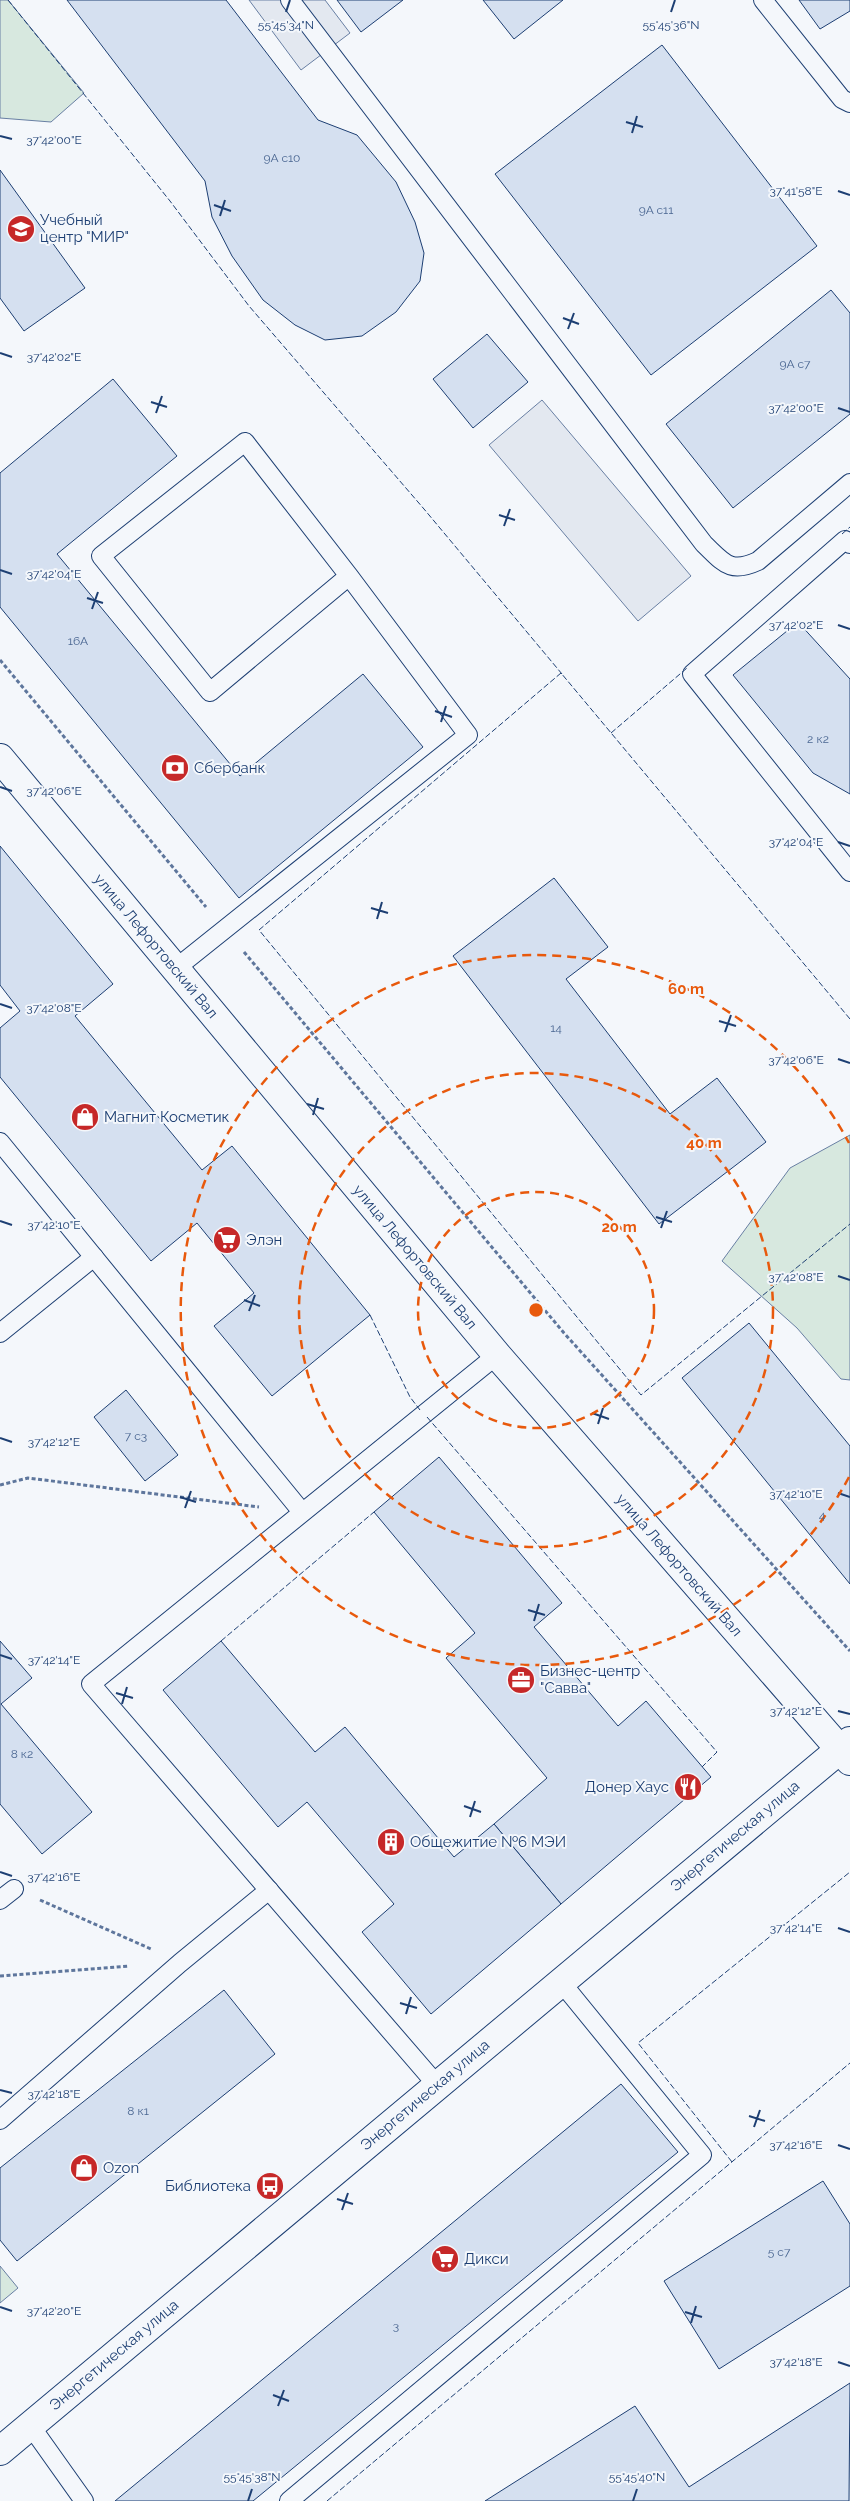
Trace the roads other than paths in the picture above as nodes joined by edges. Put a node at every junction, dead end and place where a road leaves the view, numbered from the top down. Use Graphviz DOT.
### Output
graph roads {
  1 [pos="290,0"];
  2 [pos="763,0"];
  3 [pos="850,103"];
  4 [pos="850,483"];
  5 [pos="850,544"];
  6 [pos="350,576"];
  7 [pos="0,758"];
  8 [pos="850,872"];
  9 [pos="175,969"];
  10 [pos="0,1142"];
  11 [pos="94,1257"];
  12 [pos="0,1333"];
  13 [pos="497,1355"];
  14 [pos="302,1512"];
  15 [pos="847,1750"];
  16 [pos="14,1889"];
  17 [pos="269,1890"];
  18 [pos="0,1900"];
  19 [pos="561,1982"];
  20 [pos="437,2085"];
  21 [pos="0,2120"];
  22 [pos="30,2425"];
  23 [pos="0,2451"];
  24 [pos="84,2501"];
  25 [pos="289,2501"];
  1 -- 4 [label="lane"];
  2 -- 3 [label="lane"];
  5 -- 8 [label="lane"];
  6 -- 6 [label="lane"];
  6 -- 9 [label="lane"];
  7 -- 9 [label="street, улица Лефортовский Вал"];
  9 -- 13 [label="street, улица Лефортовский Вал"];
  10 -- 11 [label="lane"];
  11 -- 12 [label="lane"];
  11 -- 14 [label="lane"];
  13 -- 14 [label="lane"];
  13 -- 15 [label="street, улица Лефортовский Вал"];
  14 -- 17 [label="lane"];
  15 -- 19 [label="street, Энергетическая улица"];
  16 -- 18 [label="lane"];
  17 -- 20 [label="lane"];
  17 -- 21 [label="lane"];
  19 -- 20 [label="street, Энергетическая улица"];
  19 -- 25 [label="lane"];
  20 -- 22 [label="street, Энергетическая улица"];
  22 -- 23 [label="street, Энергетическая улица"];
  22 -- 24 [label="lane"];
}
